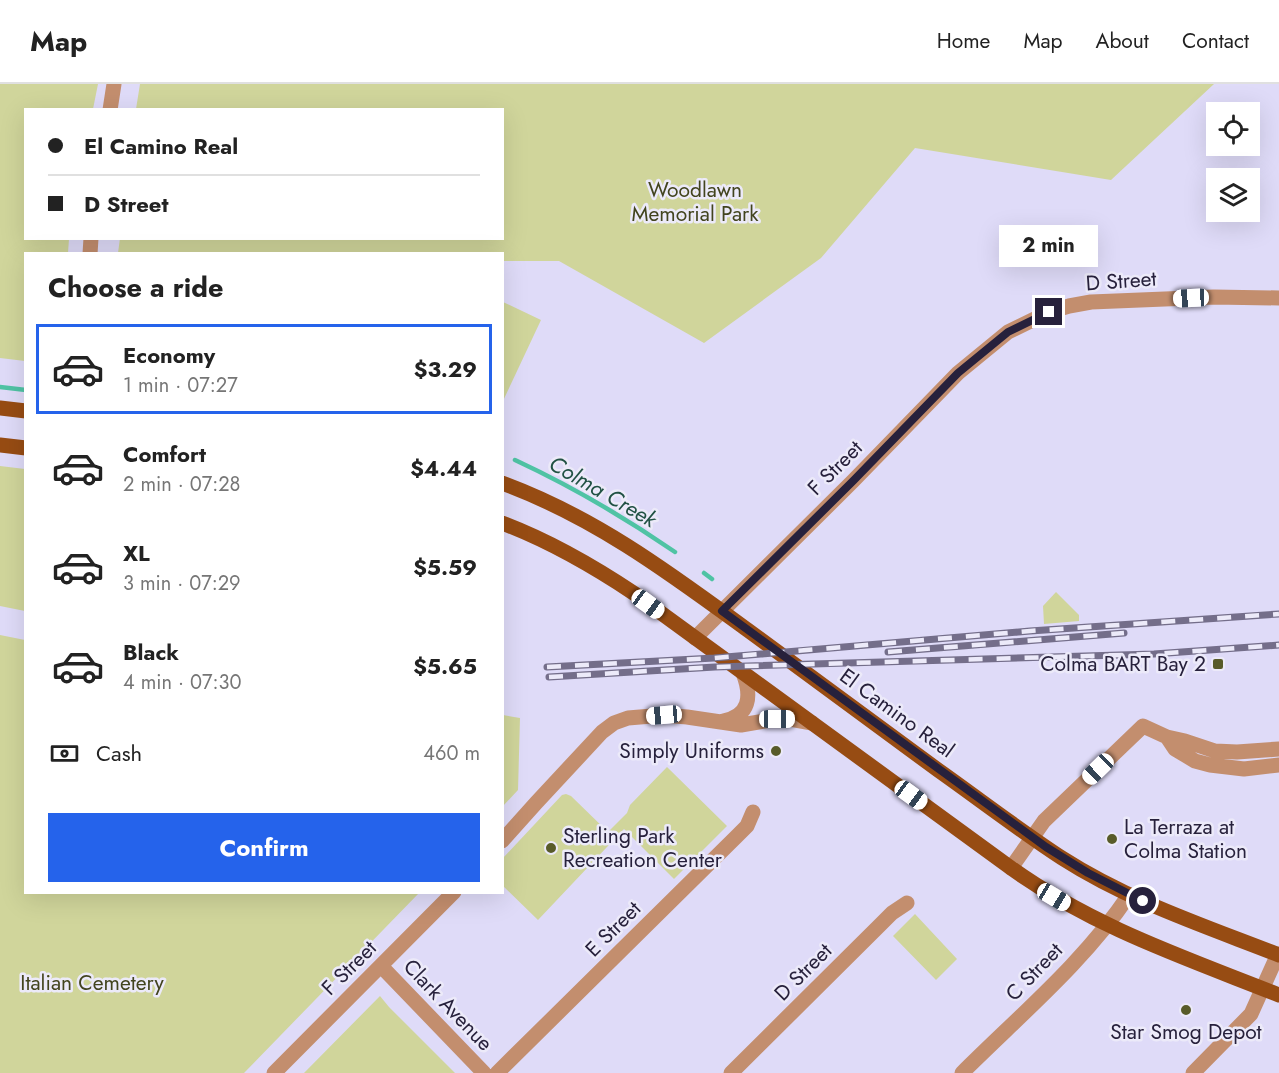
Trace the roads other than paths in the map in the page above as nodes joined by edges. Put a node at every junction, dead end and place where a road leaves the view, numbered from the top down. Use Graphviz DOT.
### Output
graph roads {
  1 [pos="114,84"];
  2 [pos="110,108"];
  3 [pos="1279,298"];
  4 [pos="1008,332"];
  5 [pos="0,408"];
  6 [pos="24,411"];
  7 [pos="0,445"];
  8 [pos="24,448"];
  9 [pos="504,484"];
  10 [pos="504,524"];
  11 [pos="722,611"];
  12 [pos="695,638"];
  13 [pos="743,673"];
  14 [pos="717,722"];
  15 [pos="812,723"];
  16 [pos="1167,737"];
  17 [pos="1279,749"];
  18 [pos="1279,765"];
  19 [pos="753,812"];
  20 [pos="1032,837"];
  21 [pos="504,839"];
  22 [pos="1011,868"];
  23 [pos="452,894"];
  24 [pos="1129,895"];
  25 [pos="907,903"];
  26 [pos="1107,925"];
  27 [pos="1279,955"];
  28 [pos="381,966"];
  29 [pos="1263,988"];
  30 [pos="1279,994"];
  31 [pos="274,1073"];
  32 [pos="484,1073"];
  33 [pos="497,1073"];
  34 [pos="731,1073"];
  35 [pos="962,1073"];
  36 [pos="1192,1073"];
  1 -- 2 [label="street"];
  3 -- 4 [label="street, D Street"];
  4 -- 11 [label="street, F Street"];
  5 -- 6 [label="main road"];
  7 -- 8 [label="main road"];
  9 -- 11 [label="main road, El Camino Real"];
  10 -- 12 [label="main road"];
  11 -- 12 [label="street, F Street"];
  11 -- 20 [label="main road, El Camino Real"];
  12 -- 13 [label="main road"];
  13 -- 14 [label="street"];
  13 -- 15 [label="main road"];
  14 -- 15 [label="street"];
  14 -- 21 [label="street"];
  15 -- 22 [label="main road"];
  16 -- 17 [label="street"];
  16 -- 18 [label="street"];
  16 -- 20 [label="street"];
  19 -- 33 [label="street, E Street"];
  20 -- 22 [label="street"];
  20 -- 24 [label="main road, El Camino Real"];
  22 -- 26 [label="main road"];
  23 -- 28 [label="street, F Street"];
  24 -- 26 [label="street, C Street"];
  24 -- 27 [label="main road, El Camino Real"];
  25 -- 34 [label="street, D Street"];
  26 -- 29 [label="main road"];
  26 -- 35 [label="street, C Street"];
  27 -- 29 [label="street"];
  28 -- 31 [label="street, F Street"];
  28 -- 32 [label="street, Clark Avenue"];
  29 -- 30 [label="main road"];
  29 -- 36 [label="street"];
}
